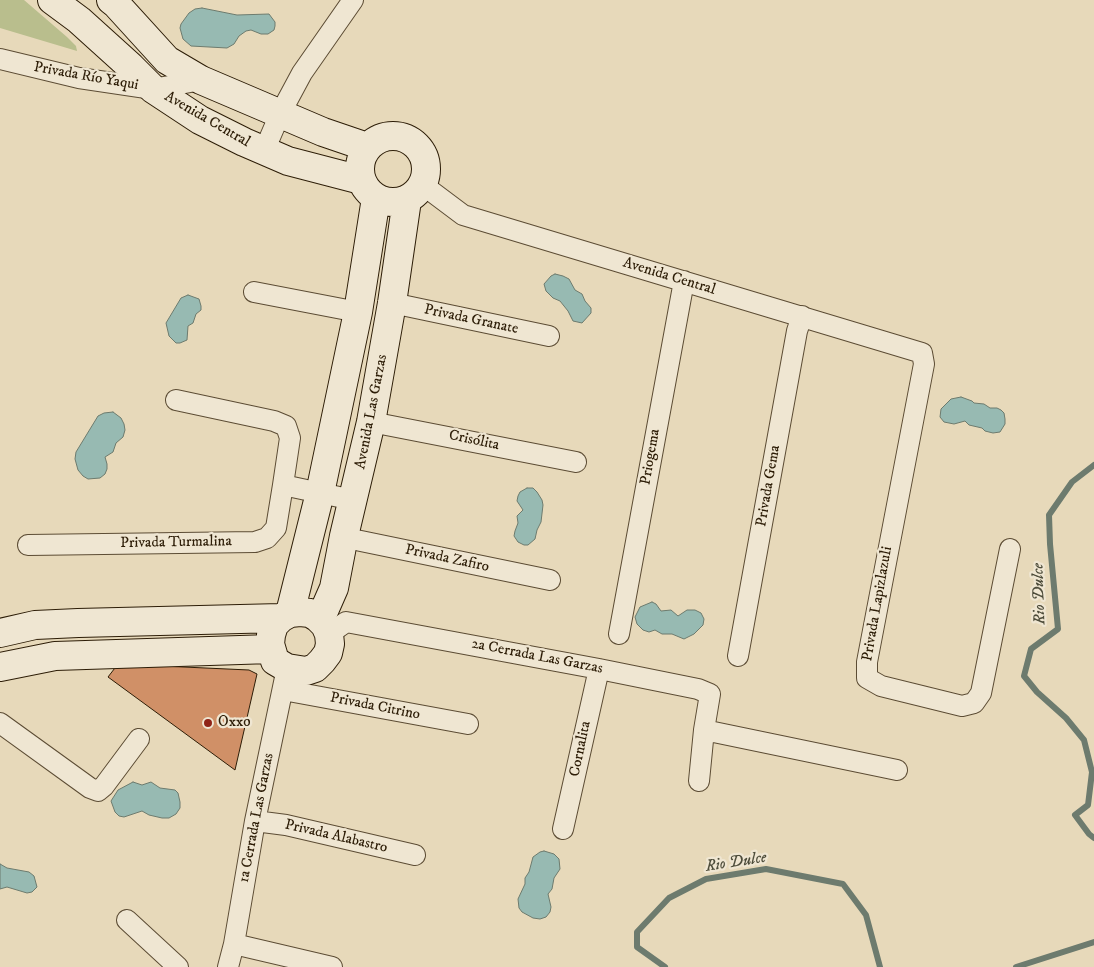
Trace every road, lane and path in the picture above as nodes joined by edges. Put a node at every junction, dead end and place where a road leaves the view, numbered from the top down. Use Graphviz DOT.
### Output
graph roads {
  1 [pos="52,0"];
  2 [pos="111,0"];
  3 [pos="353,0"];
  4 [pos="0,59"];
  5 [pos="201,80"];
  6 [pos="153,89"];
  7 [pos="280,114"];
  8 [pos="367,147"];
  9 [pos="264,152"];
  10 [pos="368,189"];
  11 [pos="415,192"];
  12 [pos="684,281"];
  13 [pos="254,292"];
  14 [pos="392,303"];
  15 [pos="358,312"];
  16 [pos="802,316"];
  17 [pos="549,336"];
  18 [pos="922,353"];
  19 [pos="176,400"];
  20 [pos="371,422"];
  21 [pos="576,462"];
  22 [pos="283,485"];
  23 [pos="320,493"];
  24 [pos="353,500"];
  25 [pos="344,536"];
  26 [pos="28,545"];
  27 [pos="1010,549"];
  28 [pos="550,580"];
  29 [pos="286,616"];
  30 [pos="325,627"];
  31 [pos="0,633"];
  32 [pos="619,634"];
  33 [pos="738,656"];
  34 [pos="0,667"];
  35 [pos="280,669"];
  36 [pos="599,669"];
  37 [pos="0,722"];
  38 [pos="468,724"];
  39 [pos="704,730"];
  40 [pos="139,739"];
  41 [pos="897,770"];
  42 [pos="698,781"];
  43 [pos="255,820"];
  44 [pos="563,829"];
  45 [pos="415,855"];
  46 [pos="126,920"];
  47 [pos="234,944"];
  48 [pos="178,967"];
  49 [pos="228,967"];
  50 [pos="332,967"];
  1 -- 6 [label="street, Avenida Central"];
  2 -- 5 [label="street"];
  3 -- 7 [label="street"];
  4 -- 6 [label="street, Privada Río Yaqui"];
  5 -- 6 [label="street, Privada Río Yaqui"];
  5 -- 7 [label="street"];
  6 -- 9 [label="street, Avenida Central"];
  7 -- 8 [label="street"];
  7 -- 9 [label="street"];
  8 -- 10 [label="street"];
  8 -- 11 [label="street"];
  9 -- 10 [label="street, Avenida Central"];
  10 -- 11 [label="street"];
  10 -- 15 [label="street"];
  11 -- 12 [label="street, Avenida Central"];
  11 -- 14 [label="street, Avenida Las Garzas"];
  12 -- 16 [label="street, Avenida Central"];
  12 -- 32 [label="street, Priogema"];
  13 -- 15 [label="street"];
  14 -- 17 [label="street, Privada Granate"];
  14 -- 20 [label="street, Avenida Las Garzas"];
  15 -- 23 [label="street"];
  16 -- 18 [label="street, Avenida Central"];
  16 -- 33 [label="street, Privada Gema"];
  18 -- 27 [label="street, Privada Lapizlazuli"];
  19 -- 22 [label="street, Privada Turmalina"];
  20 -- 21 [label="street, Crisólita"];
  20 -- 24 [label="street, Avenida Las Garzas"];
  22 -- 23 [label="street"];
  22 -- 26 [label="street, Privada Turmalina"];
  23 -- 24 [label="street"];
  23 -- 29 [label="street"];
  24 -- 25 [label="street, Avenida Las Garzas"];
  25 -- 28 [label="street, Privada Zafiro"];
  25 -- 30 [label="street, Avenida Las Garzas"];
  29 -- 30 [label="street"];
  29 -- 31 [label="street"];
  29 -- 35 [label="street"];
  30 -- 35 [label="street, Avenida Las Garzas"];
  30 -- 36 [label="street, 2a Cerrada Las Garzas"];
  34 -- 35 [label="street, Avenida Las Garzas"];
  35 -- 38 [label="street, Privada Citrino"];
  35 -- 43 [label="street, 1a Cerrada Las Garzas"];
  36 -- 39 [label="street, 2a Cerrada Las Garzas"];
  36 -- 44 [label="street, Cornalita"];
  37 -- 40 [label="street"];
  39 -- 41 [label="street"];
  39 -- 42 [label="street, 2a Cerrada Las Garzas"];
  43 -- 45 [label="street, Privada Alabastro"];
  43 -- 47 [label="street, 1a Cerrada Las Garzas"];
  46 -- 48 [label="street"];
  47 -- 49 [label="street, 1a Cerrada Las Garzas"];
  47 -- 50 [label="street"];
}
